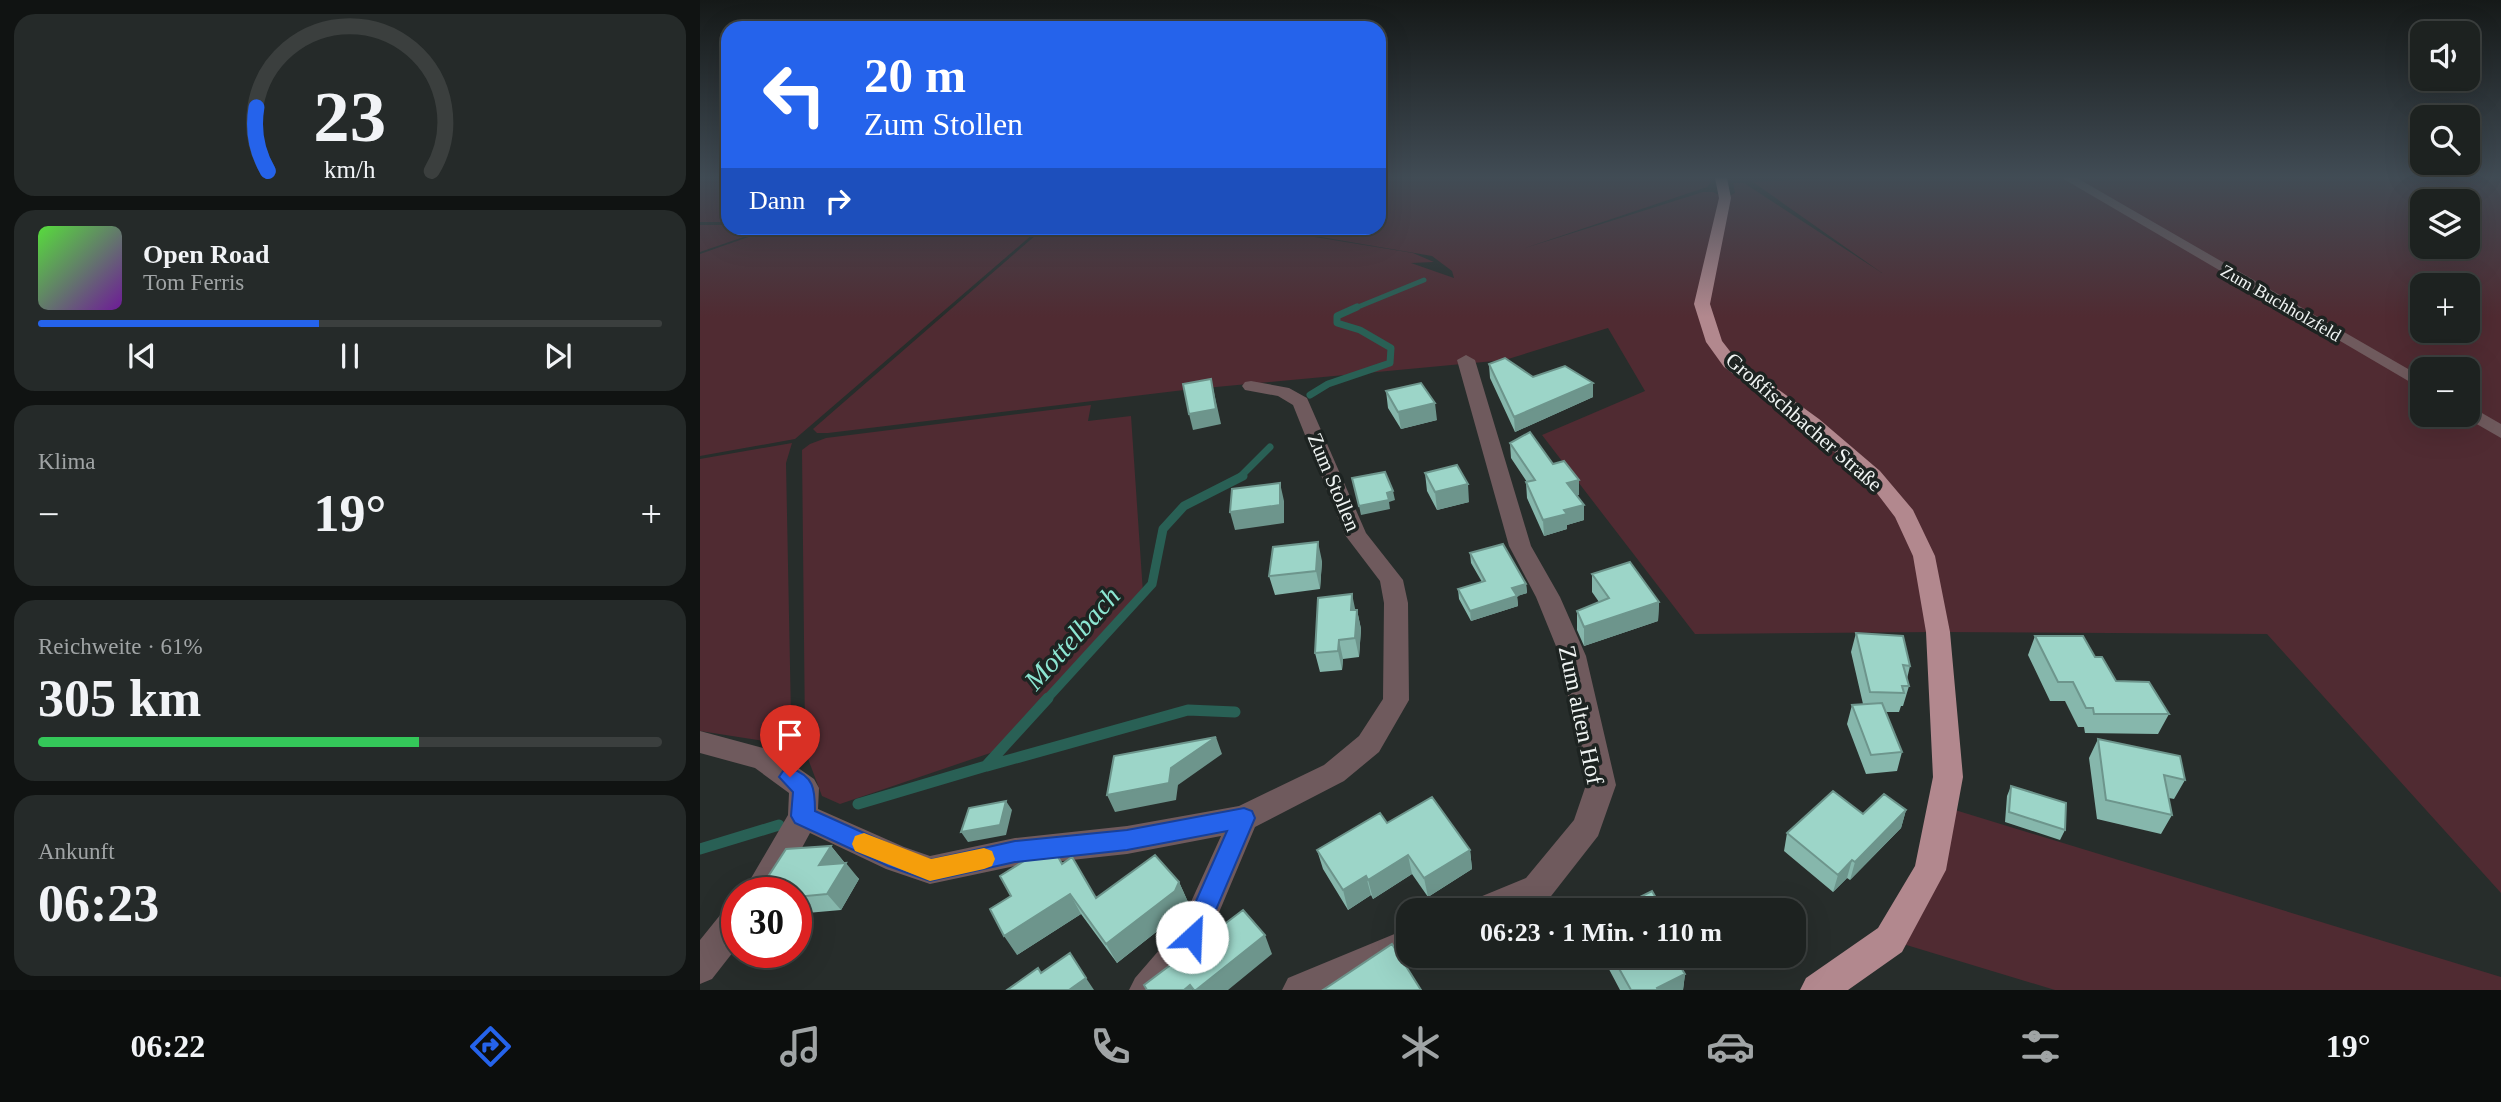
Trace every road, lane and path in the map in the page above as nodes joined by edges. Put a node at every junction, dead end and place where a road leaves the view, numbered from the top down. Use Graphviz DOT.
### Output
graph roads {
  1 [pos="1719,224"];
  2 [pos="2147,224"];
  3 [pos="1466,360"];
  4 [pos="2410,377"];
  5 [pos="1251,386"];
  6 [pos="2480,419"];
  7 [pos="2501,432"];
  8 [pos="700,742"];
  9 [pos="803,816"];
  10 [pos="1244,818"];
  11 [pos="771,877"];
  12 [pos="1516,898"];
  13 [pos="721,940"];
  14 [pos="1396,949"];
  15 [pos="700,967"];
  16 [pos="1147,990"];
  17 [pos="1300,990"];
  18 [pos="1818,990"];
  1 -- 18 [label="main road, Großfischbacher Straße"];
  2 -- 4 [label="street, Zum Buchholzfeld"];
  3 -- 12 [label="street, Zum alten Hof"];
  5 -- 10 [label="street, Zum Stollen"];
  6 -- 7 [label="street"];
  8 -- 9 [label="street"];
  9 -- 10 [label="street, Zum Stollen"];
  9 -- 11 [label="street"];
  10 -- 16 [label="street"];
  13 -- 15 [label="street"];
  14 -- 17 [label="street"];
}
